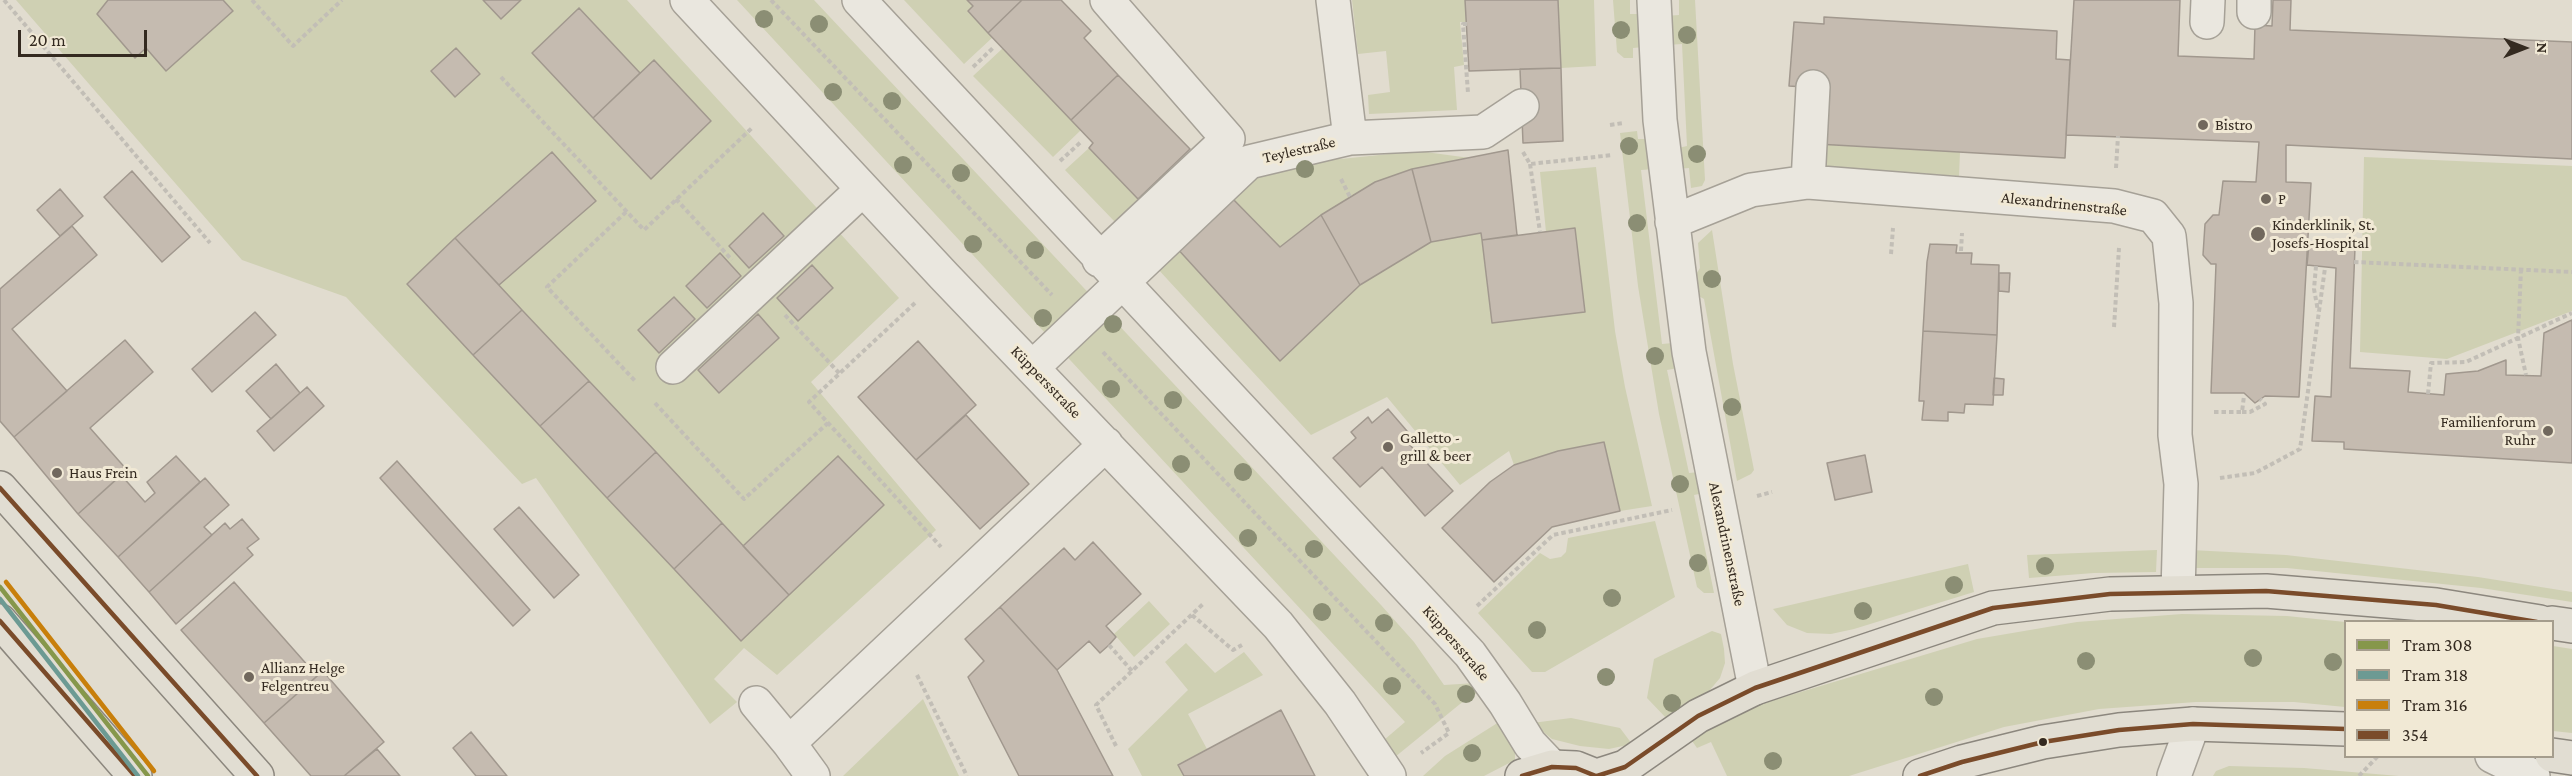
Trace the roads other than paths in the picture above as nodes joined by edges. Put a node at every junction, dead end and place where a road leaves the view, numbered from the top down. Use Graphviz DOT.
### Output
graph roads {
  1 [pos="687,0"];
  2 [pos="859,0"];
  3 [pos="1107,0"];
  4 [pos="1333,0"];
  5 [pos="1654,0"];
  6 [pos="1813,87"];
  7 [pos="1522,106"];
  8 [pos="1350,138"];
  9 [pos="1808,182"];
  10 [pos="863,189"];
  11 [pos="1672,222"];
  12 [pos="1110,271"];
  13 [pos="673,367"];
  14 [pos="1032,368"];
  15 [pos="1106,444"];
  16 [pos="0,488"];
  17 [pos="2178,592"];
  18 [pos="2534,620"];
  19 [pos="0,621"];
  20 [pos="2554,623"];
  21 [pos="2572,626"];
  22 [pos="1755,688"];
  23 [pos="756,703"];
  24 [pos="2193,724"];
  25 [pos="2344,729"];
  26 [pos="789,743"];
  27 [pos="2554,755"];
  28 [pos="2496,758"];
  29 [pos="2572,758"];
  30 [pos="1537,772"];
  31 [pos="135,776"];
  32 [pos="257,776"];
  33 [pos="813,776"];
  34 [pos="1389,776"];
  35 [pos="1597,776"];
  36 [pos="1920,776"];
  37 [pos="2174,776"];
  38 [pos="2533,776"];
  1 -- 10 [label="street, Küppersstraße"];
  2 -- 12 [label="street, Küppersstraße"];
  3 -- 12 [label="street"];
  4 -- 8 [label="street, Teylestraße"];
  5 -- 11 [label="street, Alexandrinenstraße"];
  6 -- 9 [label="street"];
  7 -- 8 [label="street"];
  8 -- 12 [label="street, Teylestraße"];
  9 -- 11 [label="street, Alexandrinenstraße"];
  9 -- 17 [label="street, Alexandrinenstraße"];
  10 -- 13 [label="street"];
  10 -- 14 [label="street, Küppersstraße"];
  11 -- 22 [label="street, Alexandrinenstraße"];
  12 -- 14 [label="street"];
  12 -- 30 [label="street, Küppersstraße"];
  14 -- 15 [label="street, Küppersstraße"];
  15 -- 26 [label="street"];
  15 -- 34 [label="street, Küppersstraße"];
  16 -- 32 [label="main road"];
  17 -- 18 [label="main road"];
  17 -- 22 [label="main road"];
  19 -- 31 [label="main road"];
  20 -- 21 [label="main road"];
  22 -- 35 [label="main road"];
  23 -- 26 [label="street"];
  24 -- 25 [label="main road"];
  24 -- 36 [label="main road"];
  24 -- 37 [label="street"];
  26 -- 33 [label="street"];
  27 -- 29 [label="main road"];
  28 -- 38 [label="street"];
  30 -- 35 [label="main road"];
}
